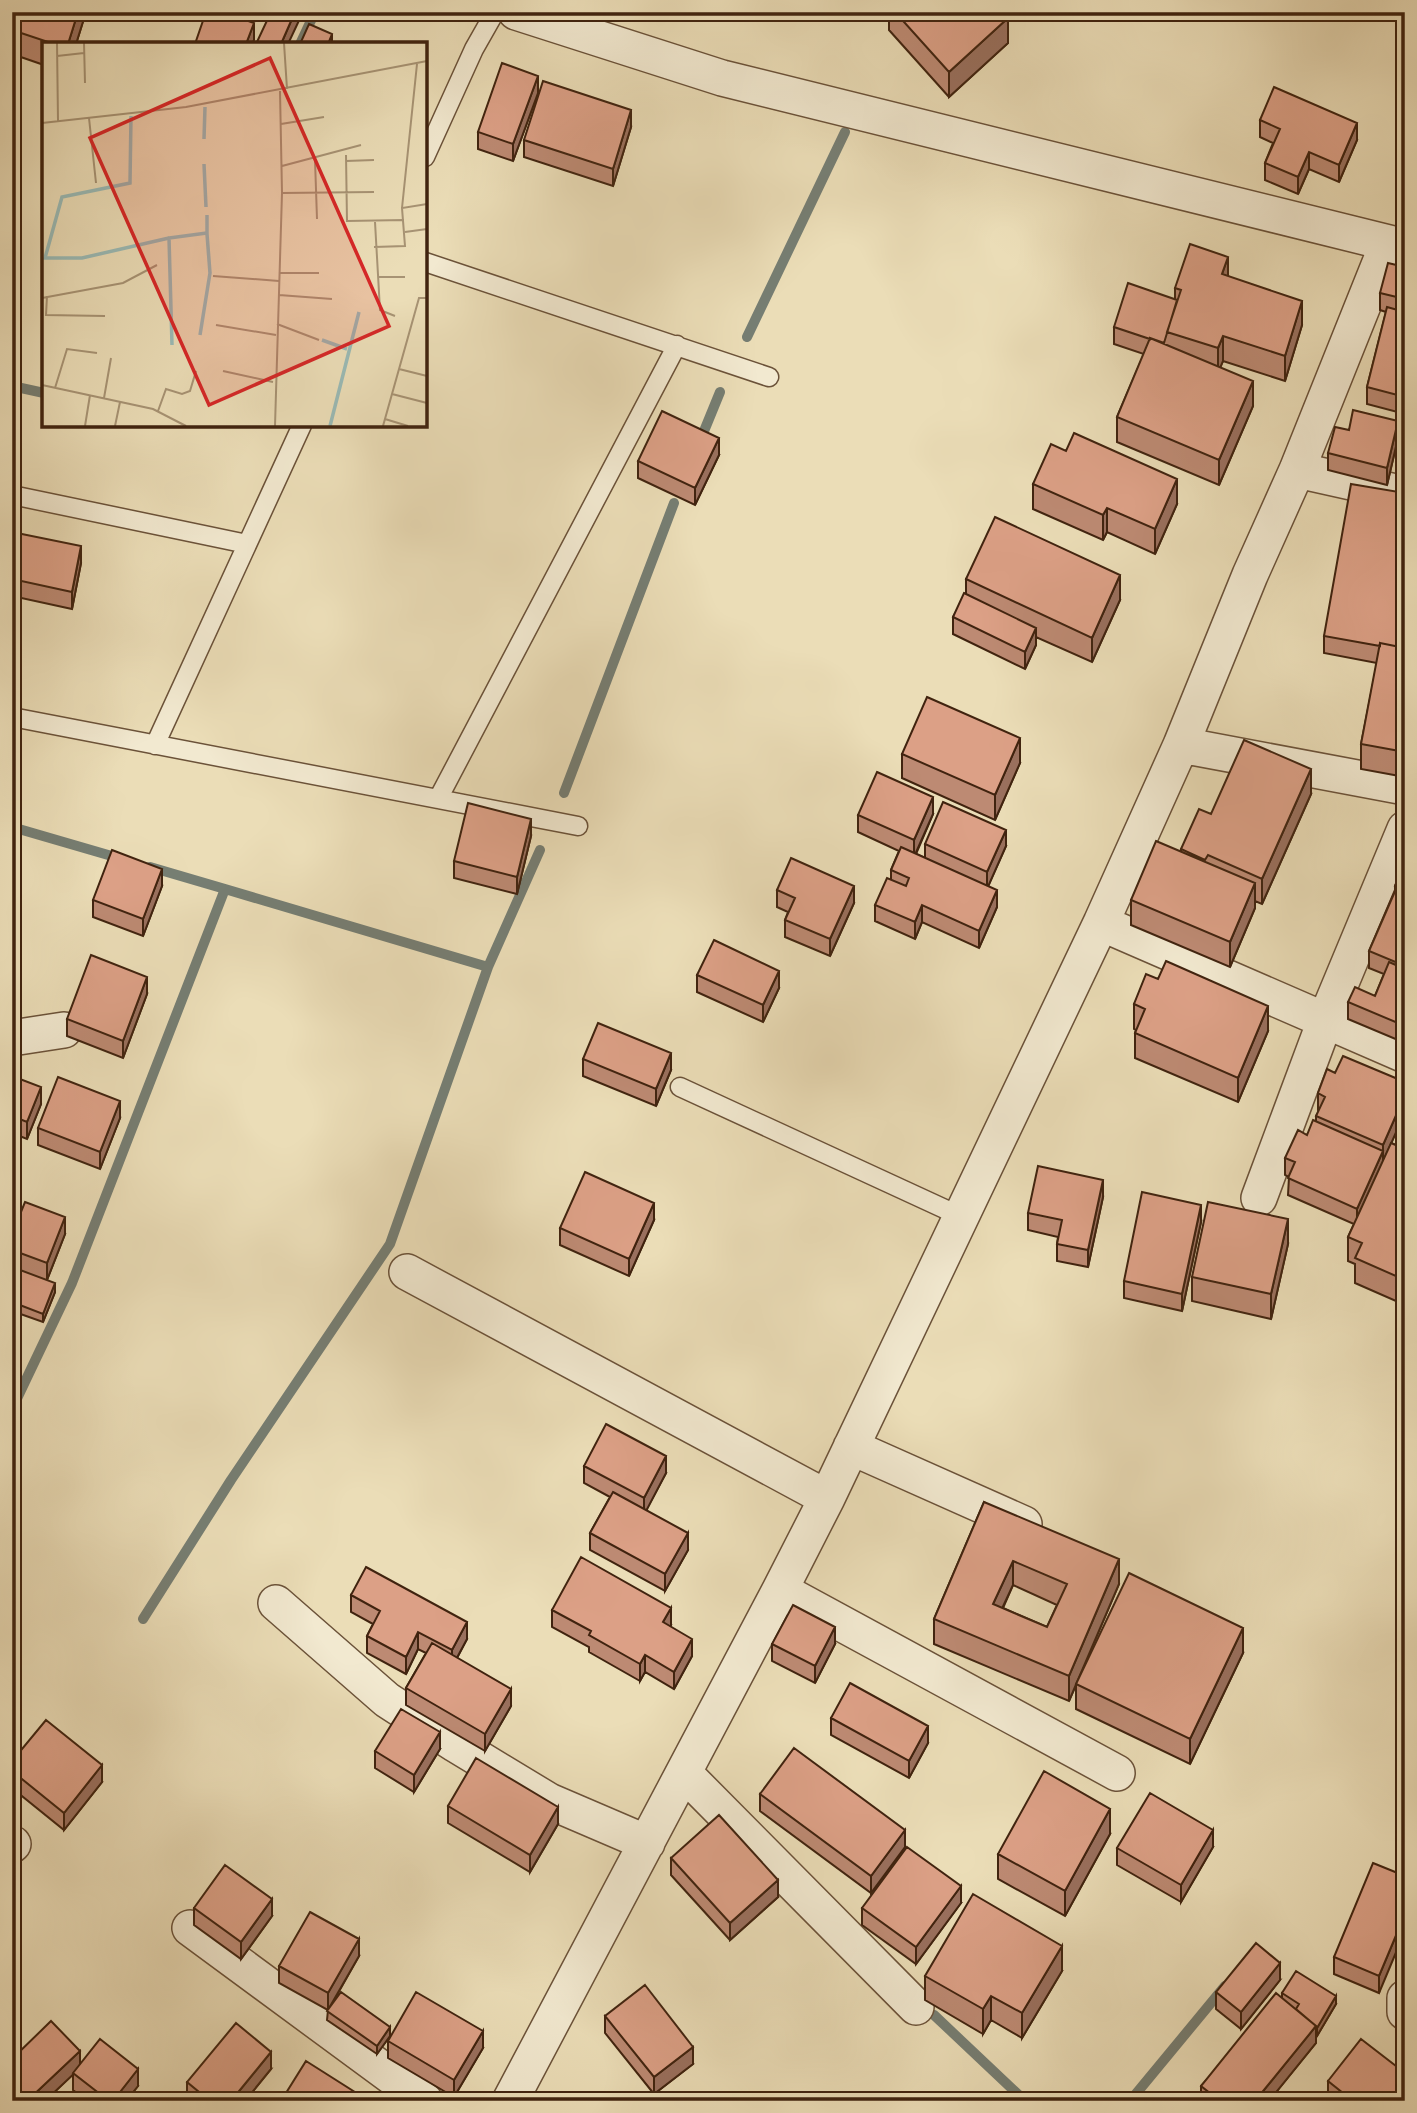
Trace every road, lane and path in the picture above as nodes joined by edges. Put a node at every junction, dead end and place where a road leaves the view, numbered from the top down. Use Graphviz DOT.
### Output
graph roads {
  1 [pos="495,12"];
  2 [pos="516,12"];
  3 [pos="427,153"];
  4 [pos="1396,245"];
  5 [pos="427,262"];
  6 [pos="677,345"];
  7 [pos="769,377"];
  8 [pos="301,427"];
  9 [pos="1297,470"];
  10 [pos="12,495"];
  11 [pos="1405,495"];
  12 [pos="247,544"];
  13 [pos="12,717"];
  14 [pos="155,745"];
  15 [pos="1181,745"];
  16 [pos="1405,786"];
  17 [pos="438,799"];
  18 [pos="578,826"];
  19 [pos="1405,829"];
  20 [pos="1101,923"];
  21 [pos="1325,1021"];
  22 [pos="64,1030"];
  23 [pos="12,1038"];
  24 [pos="1405,1055"];
  25 [pos="680,1087"];
  26 [pos="1259,1198"];
  27 [pos="960,1216"];
  28 [pos="407,1272"];
  29 [pos="851,1447"];
  30 [pos="827,1498"];
  31 [pos="1047,1535"];
  32 [pos="780,1590"];
  33 [pos="276,1602"];
  34 [pos="684,1773"];
  35 [pos="1117,1773"];
  36 [pos="646,1843"];
  37 [pos="190,1928"];
  38 [pos="1405,1998"];
  39 [pos="916,2007"];
  40 [pos="1405,2012"];
  41 [pos="425,2101"];
  42 [pos="510,2101"];
  1 -- 3 [label="lane"];
  2 -- 4 [label="street"];
  4 -- 9 [label="street"];
  5 -- 6 [label="lane"];
  6 -- 7 [label="lane"];
  6 -- 17 [label="lane"];
  8 -- 12 [label="lane"];
  9 -- 11 [label="street"];
  9 -- 15 [label="street"];
  10 -- 12 [label="lane"];
  12 -- 14 [label="lane"];
  13 -- 14 [label="lane"];
  14 -- 17 [label="lane"];
  15 -- 16 [label="street"];
  15 -- 20 [label="street"];
  17 -- 18 [label="lane"];
  19 -- 21 [label="street"];
  20 -- 21 [label="street"];
  20 -- 27 [label="street"];
  21 -- 24 [label="street"];
  21 -- 26 [label="street"];
  22 -- 23 [label="street"];
  25 -- 27 [label="lane"];
  27 -- 29 [label="street"];
  28 -- 30 [label="street"];
  29 -- 30 [label="street"];
  29 -- 31 [label="street"];
  30 -- 32 [label="street"];
  32 -- 34 [label="street"];
  32 -- 35 [label="street"];
  33 -- 36 [label="street"];
  34 -- 36 [label="street"];
  34 -- 39 [label="street"];
  36 -- 42 [label="street"];
  37 -- 41 [label="street"];
  38 -- 40 [label="street"];
}
